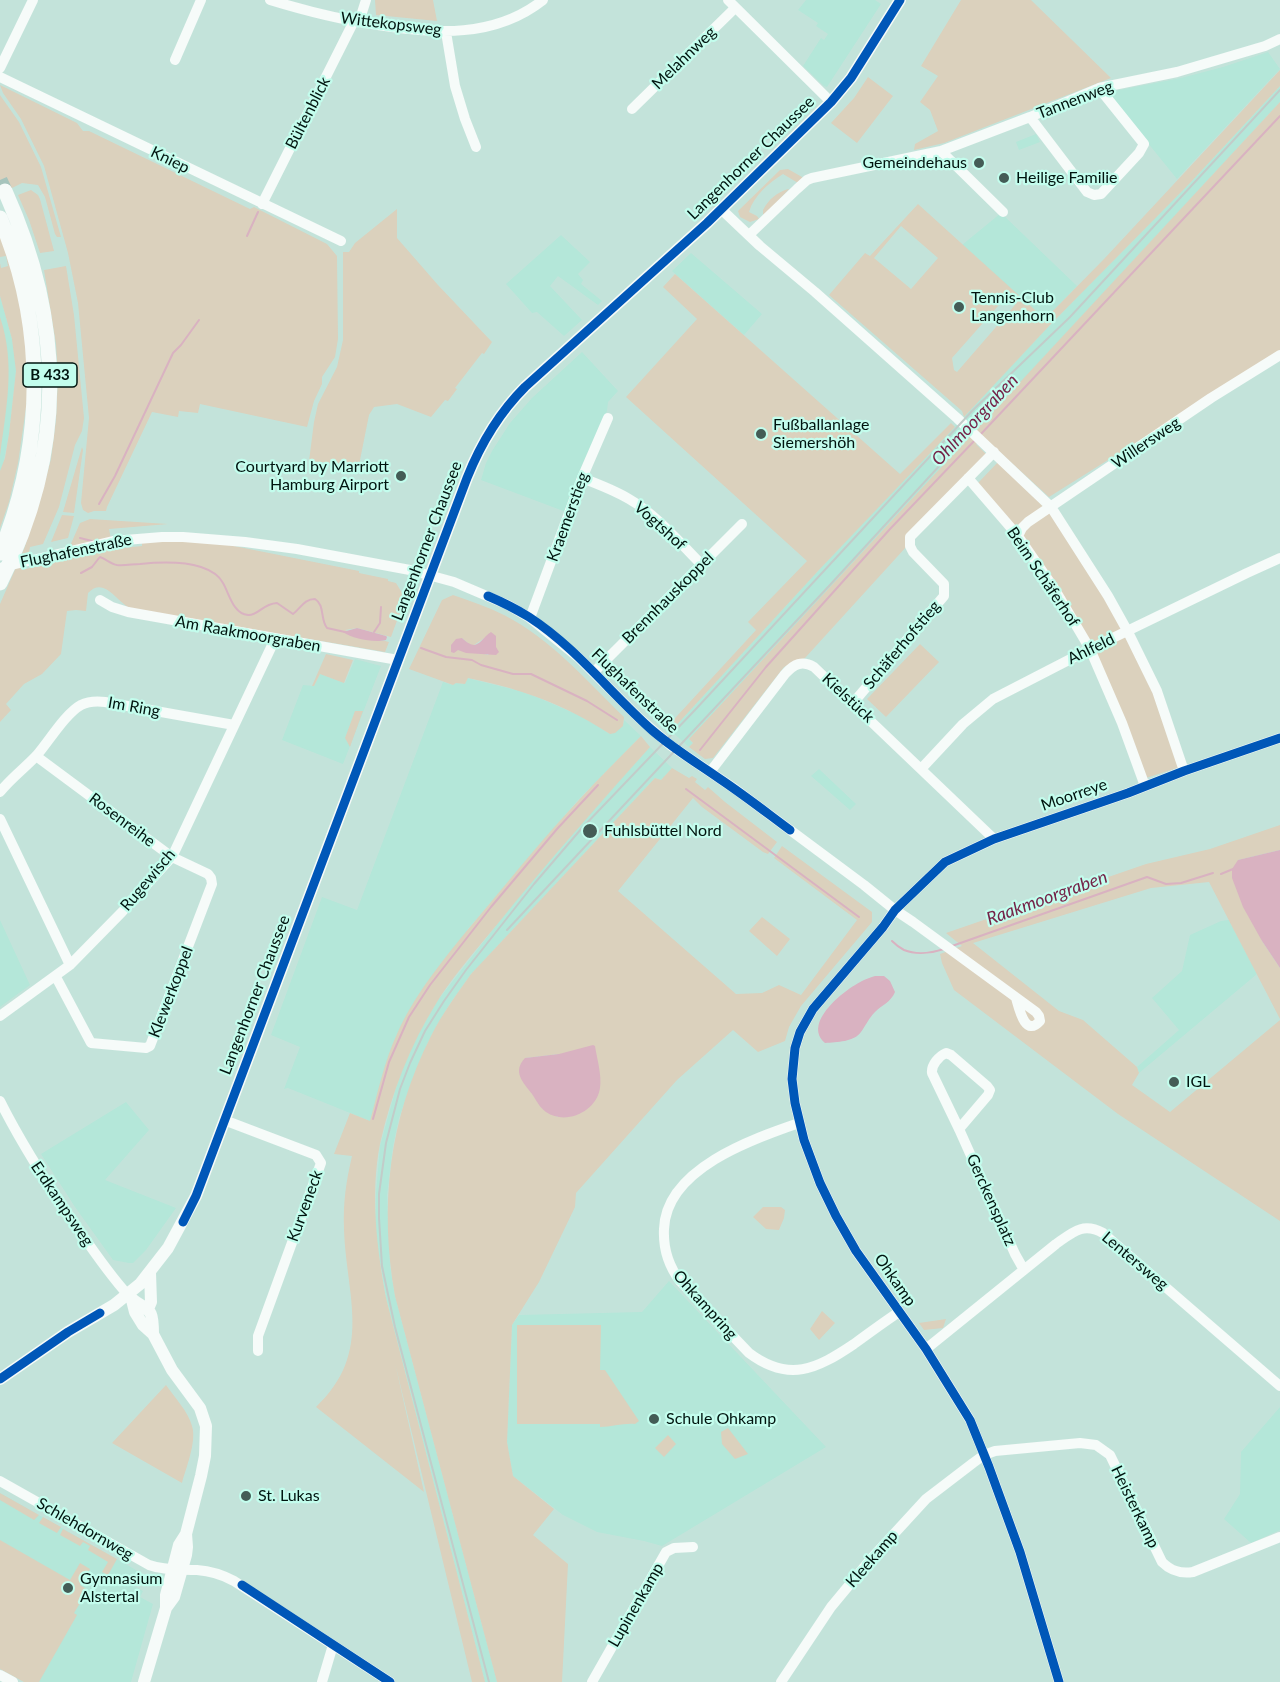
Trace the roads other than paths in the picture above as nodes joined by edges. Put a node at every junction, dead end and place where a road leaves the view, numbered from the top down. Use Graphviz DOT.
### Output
graph roads {
  1 [pos="33,0"];
  2 [pos="201,0"];
  3 [pos="270,0"];
  4 [pos="366,0"];
  5 [pos="543,0"];
  6 [pos="900,0"];
  7 [pos="731,4"];
  8 [pos="356,22"];
  9 [pos="446,32"];
  10 [pos="1280,39"];
  11 [pos="175,60"];
  12 [pos="0,68"];
  13 [pos="0,77"];
  14 [pos="1099,88"];
  15 [pos="831,102"];
  16 [pos="632,109"];
  17 [pos="1030,117"];
  18 [pos="476,147"];
  19 [pos="941,151"];
  20 [pos="5,191"];
  21 [pos="262,204"];
  22 [pos="721,209"];
  23 [pos="1003,212"];
  24 [pos="0,218"];
  25 [pos="748,235"];
  26 [pos="341,241"];
  27 [pos="1280,355"];
  28 [pos="608,418"];
  29 [pos="994,452"];
  30 [pos="582,478"];
  31 [pos="968,478"];
  32 [pos="1051,507"];
  33 [pos="742,524"];
  34 [pos="1018,536"];
  35 [pos="0,553"];
  36 [pos="1280,558"];
  37 [pos="702,565"];
  38 [pos="0,568"];
  39 [pos="430,575"];
  40 [pos="0,583"];
  41 [pos="100,600"];
  42 [pos="530,618"];
  43 [pos="1128,632"];
  44 [pos="275,639"];
  45 [pos="1090,649"];
  46 [pos="398,660"];
  47 [pos="594,672"];
  48 [pos="853,703"];
  49 [pos="234,725"];
  50 [pos="1280,738"];
  51 [pos="36,756"];
  52 [pos="921,769"];
  53 [pos="710,771"];
  54 [pos="1185,771"];
  55 [pos="1145,786"];
  56 [pos="0,792"];
  57 [pos="0,819"];
  58 [pos="994,839"];
  59 [pos="172,858"];
  60 [pos="211,878"];
  61 [pos="895,910"];
  62 [pos="70,964"];
  63 [pos="56,977"];
  64 [pos="1016,998"];
  65 [pos="0,1016"];
  66 [pos="0,1101"];
  67 [pos="224,1120"];
  68 [pos="799,1123"];
  69 [pos="959,1129"];
  70 [pos="1024,1270"];
  71 [pos="150,1273"];
  72 [pos="130,1298"];
  73 [pos="148,1309"];
  74 [pos="899,1312"];
  75 [pos="153,1334"];
  76 [pos="927,1349"];
  77 [pos="258,1351"];
  78 [pos="0,1379"];
  79 [pos="1280,1386"];
  80 [pos="984,1455"];
  81 [pos="0,1481"];
  82 [pos="1280,1537"];
  83 [pos="693,1547"];
  84 [pos="177,1570"];
  85 [pos="333,1645"];
  86 [pos="0,1675"];
  87 [pos="14,1682"];
  88 [pos="144,1682"];
  89 [pos="322,1682"];
  90 [pos="390,1682"];
  91 [pos="592,1682"];
  92 [pos="781,1682"];
  93 [pos="1059,1682"];
  1 -- 12 [label="street"];
  2 -- 11 [label="street"];
  3 -- 8 [label="street, Wittekopsweg"];
  4 -- 8 [label="street, Bültenblick"];
  5 -- 9 [label="street, Wittekopsweg"];
  6 -- 15 [label="main road, Langenhorner Chaussee"];
  7 -- 15 [label="street"];
  7 -- 16 [label="street, Melahnweg"];
  8 -- 9 [label="street, Wittekopsweg"];
  8 -- 21 [label="street, Bültenblick"];
  9 -- 18 [label="street"];
  10 -- 14 [label="street, Tannenweg"];
  13 -- 21 [label="street, Kniep"];
  14 -- 17 [label="street, Tannenweg"];
  14 -- 17 [label="street"];
  15 -- 22 [label="main road, Langenhorner Chaussee"];
  17 -- 19 [label="street, Tannenweg"];
  19 -- 23 [label="street"];
  19 -- 25 [label="street, Tannenweg"];
  20 -- 40 [label="highway, B 433"];
  21 -- 26 [label="street, Kniep"];
  22 -- 25 [label="street"];
  22 -- 39 [label="main road, Langenhorner Chaussee"];
  24 -- 35 [label="highway, B 433"];
  25 -- 29 [label="street"];
  27 -- 32 [label="street, Willersweg"];
  28 -- 30 [label="street, Kraemerstieg"];
  29 -- 31 [label="street"];
  29 -- 32 [label="street"];
  30 -- 37 [label="street, Vogtshof"];
  30 -- 42 [label="street, Kraemerstieg"];
  31 -- 34 [label="street, Beim Schäferhof"];
  31 -- 48 [label="street, Schäferhofstieg"];
  32 -- 34 [label="street, Willersweg"];
  32 -- 43 [label="street"];
  33 -- 37 [label="street, Brennhauskoppel"];
  34 -- 45 [label="street, Beim Schäferhof"];
  36 -- 43 [label="street, Ahlfeld"];
  37 -- 47 [label="street, Brennhauskoppel"];
  38 -- 39 [label="street, Flughafenstraße"];
  39 -- 42 [label="street, Flughafenstraße"];
  39 -- 46 [label="main road, Langenhorner Chaussee"];
  41 -- 44 [label="street, Am Raakmoorgraben"];
  42 -- 47 [label="street, Flughafenstraße"];
  43 -- 45 [label="street, Ahlfeld"];
  43 -- 54 [label="street"];
  44 -- 46 [label="street, Am Raakmoorgraben"];
  44 -- 49 [label="street, Rugewisch"];
  45 -- 52 [label="street, Ahlfeld"];
  45 -- 55 [label="street, Beim Schäferhof"];
  46 -- 67 [label="main road, Langenhorner Chaussee"];
  47 -- 53 [label="street, Flughafenstraße"];
  48 -- 52 [label="street, Kielstück"];
  48 -- 53 [label="street, Kielstück"];
  49 -- 51 [label="street, Im Ring"];
  49 -- 59 [label="street, Rugewisch"];
  50 -- 54 [label="street, Moorreye"];
  51 -- 56 [label="street, Im Ring"];
  51 -- 59 [label="street, Rosenreihe"];
  52 -- 58 [label="street, Kielstück"];
  53 -- 61 [label="street, Flughafenstraße"];
  54 -- 55 [label="street, Moorreye"];
  55 -- 58 [label="street, Moorreye"];
  57 -- 62 [label="street"];
  58 -- 61 [label="street, Moorreye"];
  59 -- 60 [label="street, Rosenreihe"];
  59 -- 62 [label="street, Rugewisch"];
  60 -- 63 [label="street, Klewerkoppel"];
  61 -- 64 [label="street, Flughafenstraße"];
  61 -- 68 [label="street, Ohkamp"];
  62 -- 63 [label="street, Rugewisch"];
  63 -- 65 [label="street, Rugewisch"];
  66 -- 72 [label="street, Erdkampsweg"];
  67 -- 71 [label="main road, Langenhorner Chaussee"];
  67 -- 77 [label="street, Kurveneck"];
  68 -- 74 [label="street, Ohkamp"];
  68 -- 74 [label="street, Ohkampring"];
  69 -- 69 [label="street, Gerckensplatz"];
  69 -- 70 [label="street, Gerckensplatz"];
  70 -- 76 [label="street, Lentersweg"];
  70 -- 79 [label="street, Lentersweg"];
  71 -- 72 [label="main road, Langenhorner Chaussee"];
  71 -- 73 [label="main road, Erdkampsweg"];
  72 -- 73 [label="main road, Erdkampsweg"];
  72 -- 75 [label="main road, Erdkampsweg"];
  72 -- 78 [label="main road, Langenhorner Chaussee"];
  73 -- 75 [label="main road, Erdkampsweg"];
  74 -- 76 [label="street, Ohkamp"];
  75 -- 84 [label="main road, Erdkampsweg"];
  76 -- 80 [label="street, Ohkamp"];
  80 -- 82 [label="street, Heisterkamp"];
  80 -- 92 [label="street, Kleekamp"];
  80 -- 93 [label="street, Ohkamp"];
  81 -- 84 [label="street, Schlehdornweg"];
  83 -- 91 [label="street, Lupinenkamp"];
  84 -- 85 [label="street, Schlehdornweg"];
  84 -- 88 [label="main road, Erdkampsweg"];
  85 -- 89 [label="street"];
  85 -- 90 [label="street, Schlehdornweg"];
  86 -- 87 [label="street"];
}
